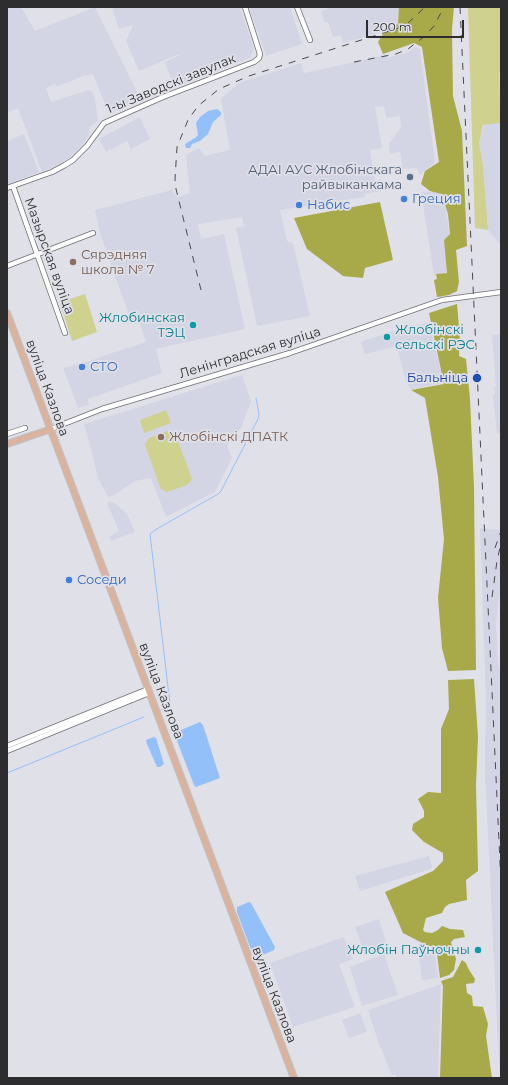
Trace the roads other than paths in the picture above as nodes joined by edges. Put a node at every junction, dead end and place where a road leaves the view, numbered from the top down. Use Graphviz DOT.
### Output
graph roads {
  1 [pos="245,7"];
  2 [pos="297,7"];
  3 [pos="310,40"];
  4 [pos="13,186"];
  5 [pos="7,188"];
  6 [pos="93,233"];
  7 [pos="38,255"];
  8 [pos="7,266"];
  9 [pos="501,292"];
  10 [pos="7,313"];
  11 [pos="65,333"];
  12 [pos="25,428"];
  13 [pos="51,429"];
  14 [pos="7,434"];
  15 [pos="7,444"];
  16 [pos="148,691"];
  17 [pos="7,746"];
  18 [pos="7,751"];
  19 [pos="294,1078"];
  1 -- 4 [label="street, 1-ы Заводскі завулак"];
  2 -- 3 [label="street"];
  4 -- 5 [label="street, 1-ы Заводскі завулак"];
  4 -- 7 [label="street, Мазырская вуліца"];
  6 -- 7 [label="street"];
  7 -- 8 [label="street"];
  7 -- 11 [label="street, Мазырская вуліца"];
  9 -- 13 [label="street, Ленінградская вуліца"];
  10 -- 13 [label="main road, вуліца Казлова"];
  12 -- 14 [label="street"];
  13 -- 15 [label="main road, Ленінградская вуліца"];
  13 -- 16 [label="main road, вуліца Казлова"];
  16 -- 17 [label="street"];
  16 -- 18 [label="street"];
  16 -- 19 [label="main road, вуліца Казлова"];
}
